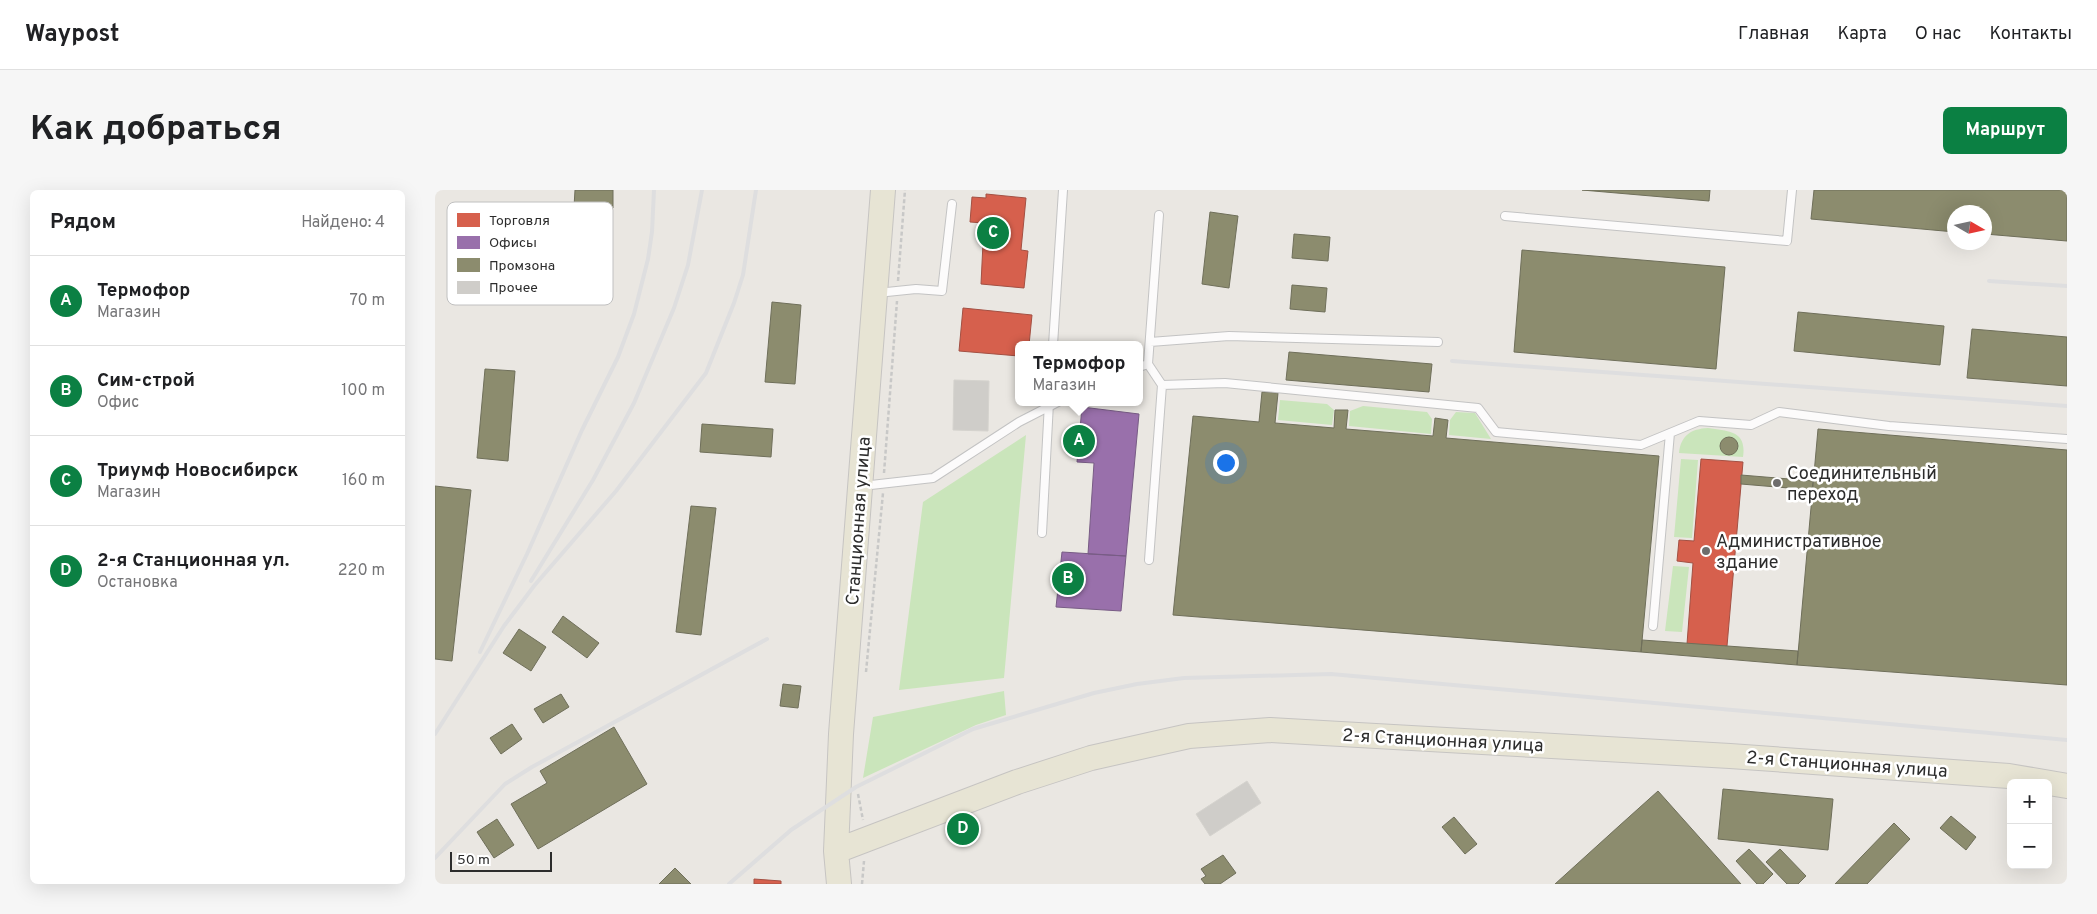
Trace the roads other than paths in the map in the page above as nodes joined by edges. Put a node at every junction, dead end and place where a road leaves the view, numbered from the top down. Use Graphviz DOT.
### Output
graph roads {
  1 [pos="883,190"];
  2 [pos="1063,190"];
  3 [pos="1792,190"];
  4 [pos="952,204"];
  5 [pos="1159,216"];
  6 [pos="1505,216"];
  7 [pos="887,292"];
  8 [pos="1053,341"];
  9 [pos="1150,342"];
  10 [pos="1438,342"];
  11 [pos="1148,364"];
  12 [pos="1143,365"];
  13 [pos="1162,385"];
  14 [pos="1047,406"];
  15 [pos="1049,406"];
  16 [pos="1670,433"];
  17 [pos="2067,439"];
  18 [pos="860,486"];
  19 [pos="1042,533"];
  20 [pos="1149,560"];
  21 [pos="1653,626"];
  22 [pos="2067,786"];
  23 [pos="836,851"];
  24 [pos="829,884"];
  25 [pos="839,884"];
  1 -- 7 [label="main road, Станционная улица"];
  2 -- 8 [label="lane"];
  3 -- 6 [label="lane"];
  4 -- 7 [label="lane"];
  5 -- 9 [label="lane"];
  7 -- 18 [label="main road, Станционная улица"];
  9 -- 10 [label="lane"];
  9 -- 11 [label="lane"];
  11 -- 12 [label="lane"];
  11 -- 13 [label="lane"];
  13 -- 16 [label="lane"];
  13 -- 20 [label="lane"];
  14 -- 18 [label="lane"];
  15 -- 19 [label="lane"];
  16 -- 17 [label="lane"];
  16 -- 21 [label="lane"];
  18 -- 23 [label="main road, Станционная улица"];
  22 -- 23 [label="main road, 2-я Станционная улица"];
  23 -- 24 [label="main road, Станционная улица"];
  23 -- 25 [label="main road, Станционная улица"];
}
